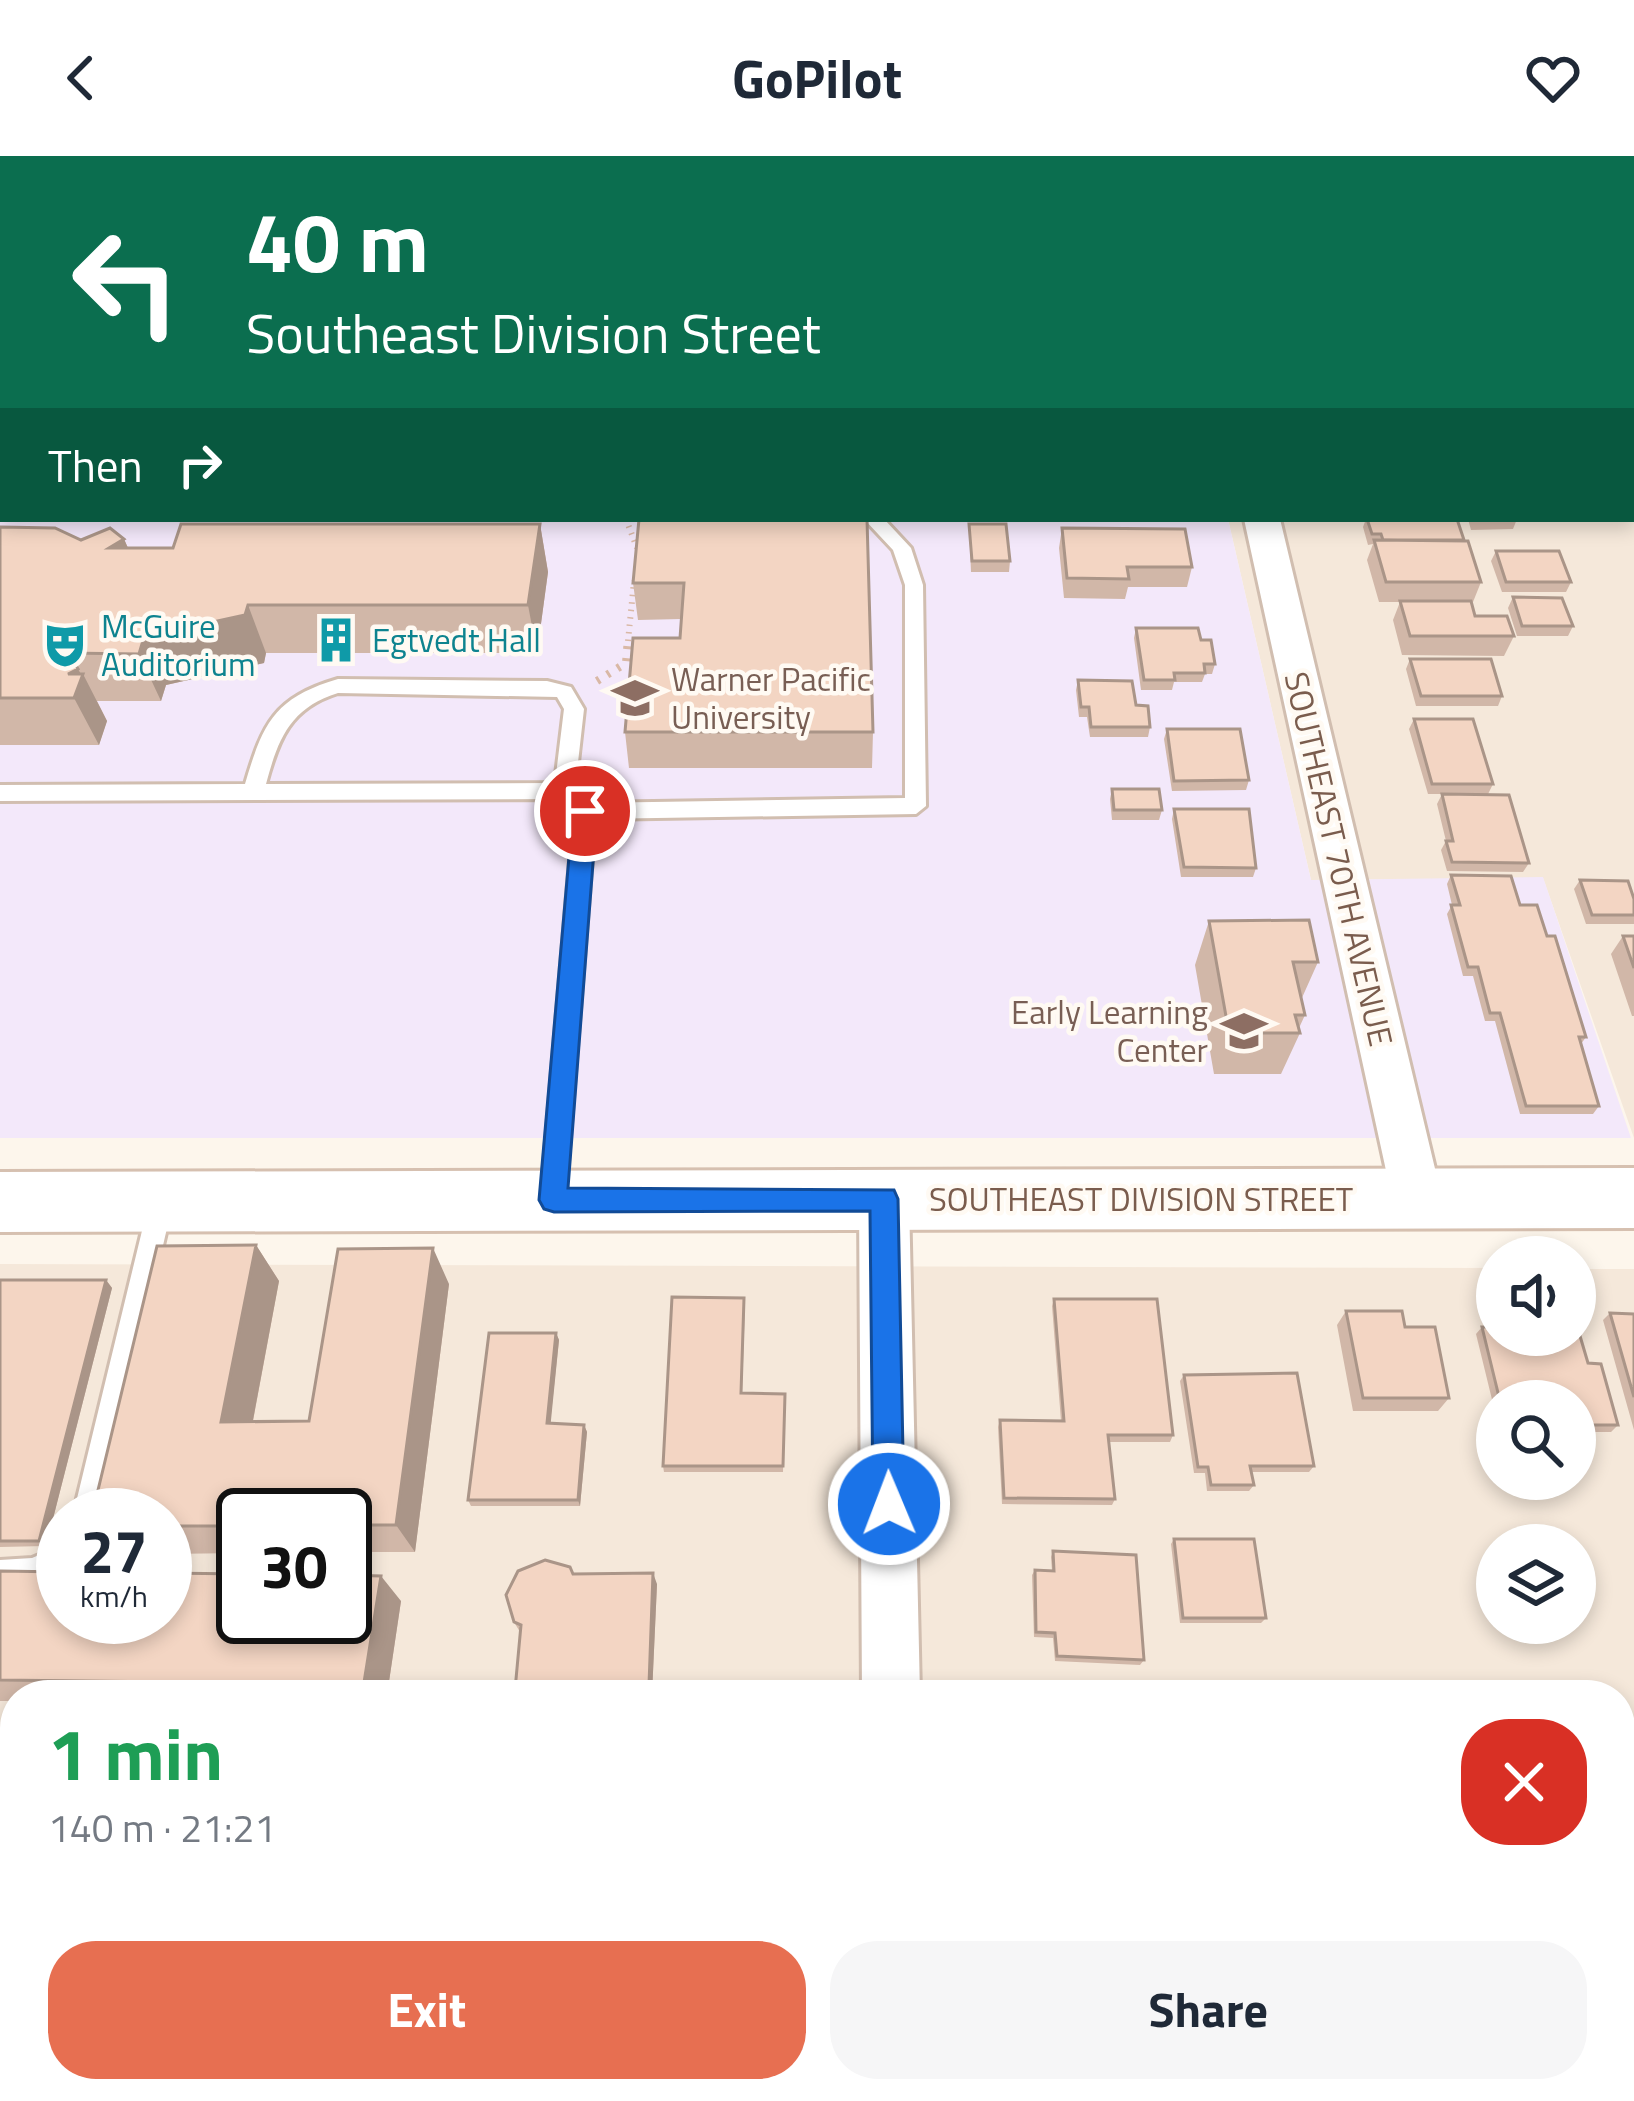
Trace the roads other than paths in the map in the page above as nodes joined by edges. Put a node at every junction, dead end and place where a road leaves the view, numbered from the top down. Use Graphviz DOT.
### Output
graph roads {
  1 [pos="876,522"];
  2 [pos="1263,522"];
  3 [pos="564,790"];
  4 [pos="253,792"];
  5 [pos="0,793"];
  6 [pos="585,811"];
  7 [pos="1417,1198"];
  8 [pos="1634,1198"];
  9 [pos="884,1199"];
  10 [pos="554,1200"];
  11 [pos="161,1201"];
  12 [pos="1,1204"];
  13 [pos="92,1488"];
  14 [pos="36,1570"];
  15 [pos="0,1574"];
  16 [pos="891,1680"];
  1 -- 6 [label="lane"];
  2 -- 7 [label="street, SOUTHEAST 70TH AVENUE"];
  3 -- 4 [label="lane"];
  3 -- 4 [label="lane"];
  3 -- 6 [label="lane"];
  4 -- 5 [label="lane"];
  6 -- 10 [label="lane"];
  7 -- 8 [label="main road, SOUTHEAST DIVISION STREET"];
  7 -- 9 [label="main road, SOUTHEAST DIVISION STREET"];
  9 -- 10 [label="main road, SOUTHEAST DIVISION STREET"];
  9 -- 16 [label="street"];
  10 -- 11 [label="main road, SOUTHEAST DIVISION STREET"];
  11 -- 12 [label="main road, SOUTHEAST DIVISION STREET"];
  11 -- 13 [label="lane"];
  14 -- 15 [label="lane"];
}
